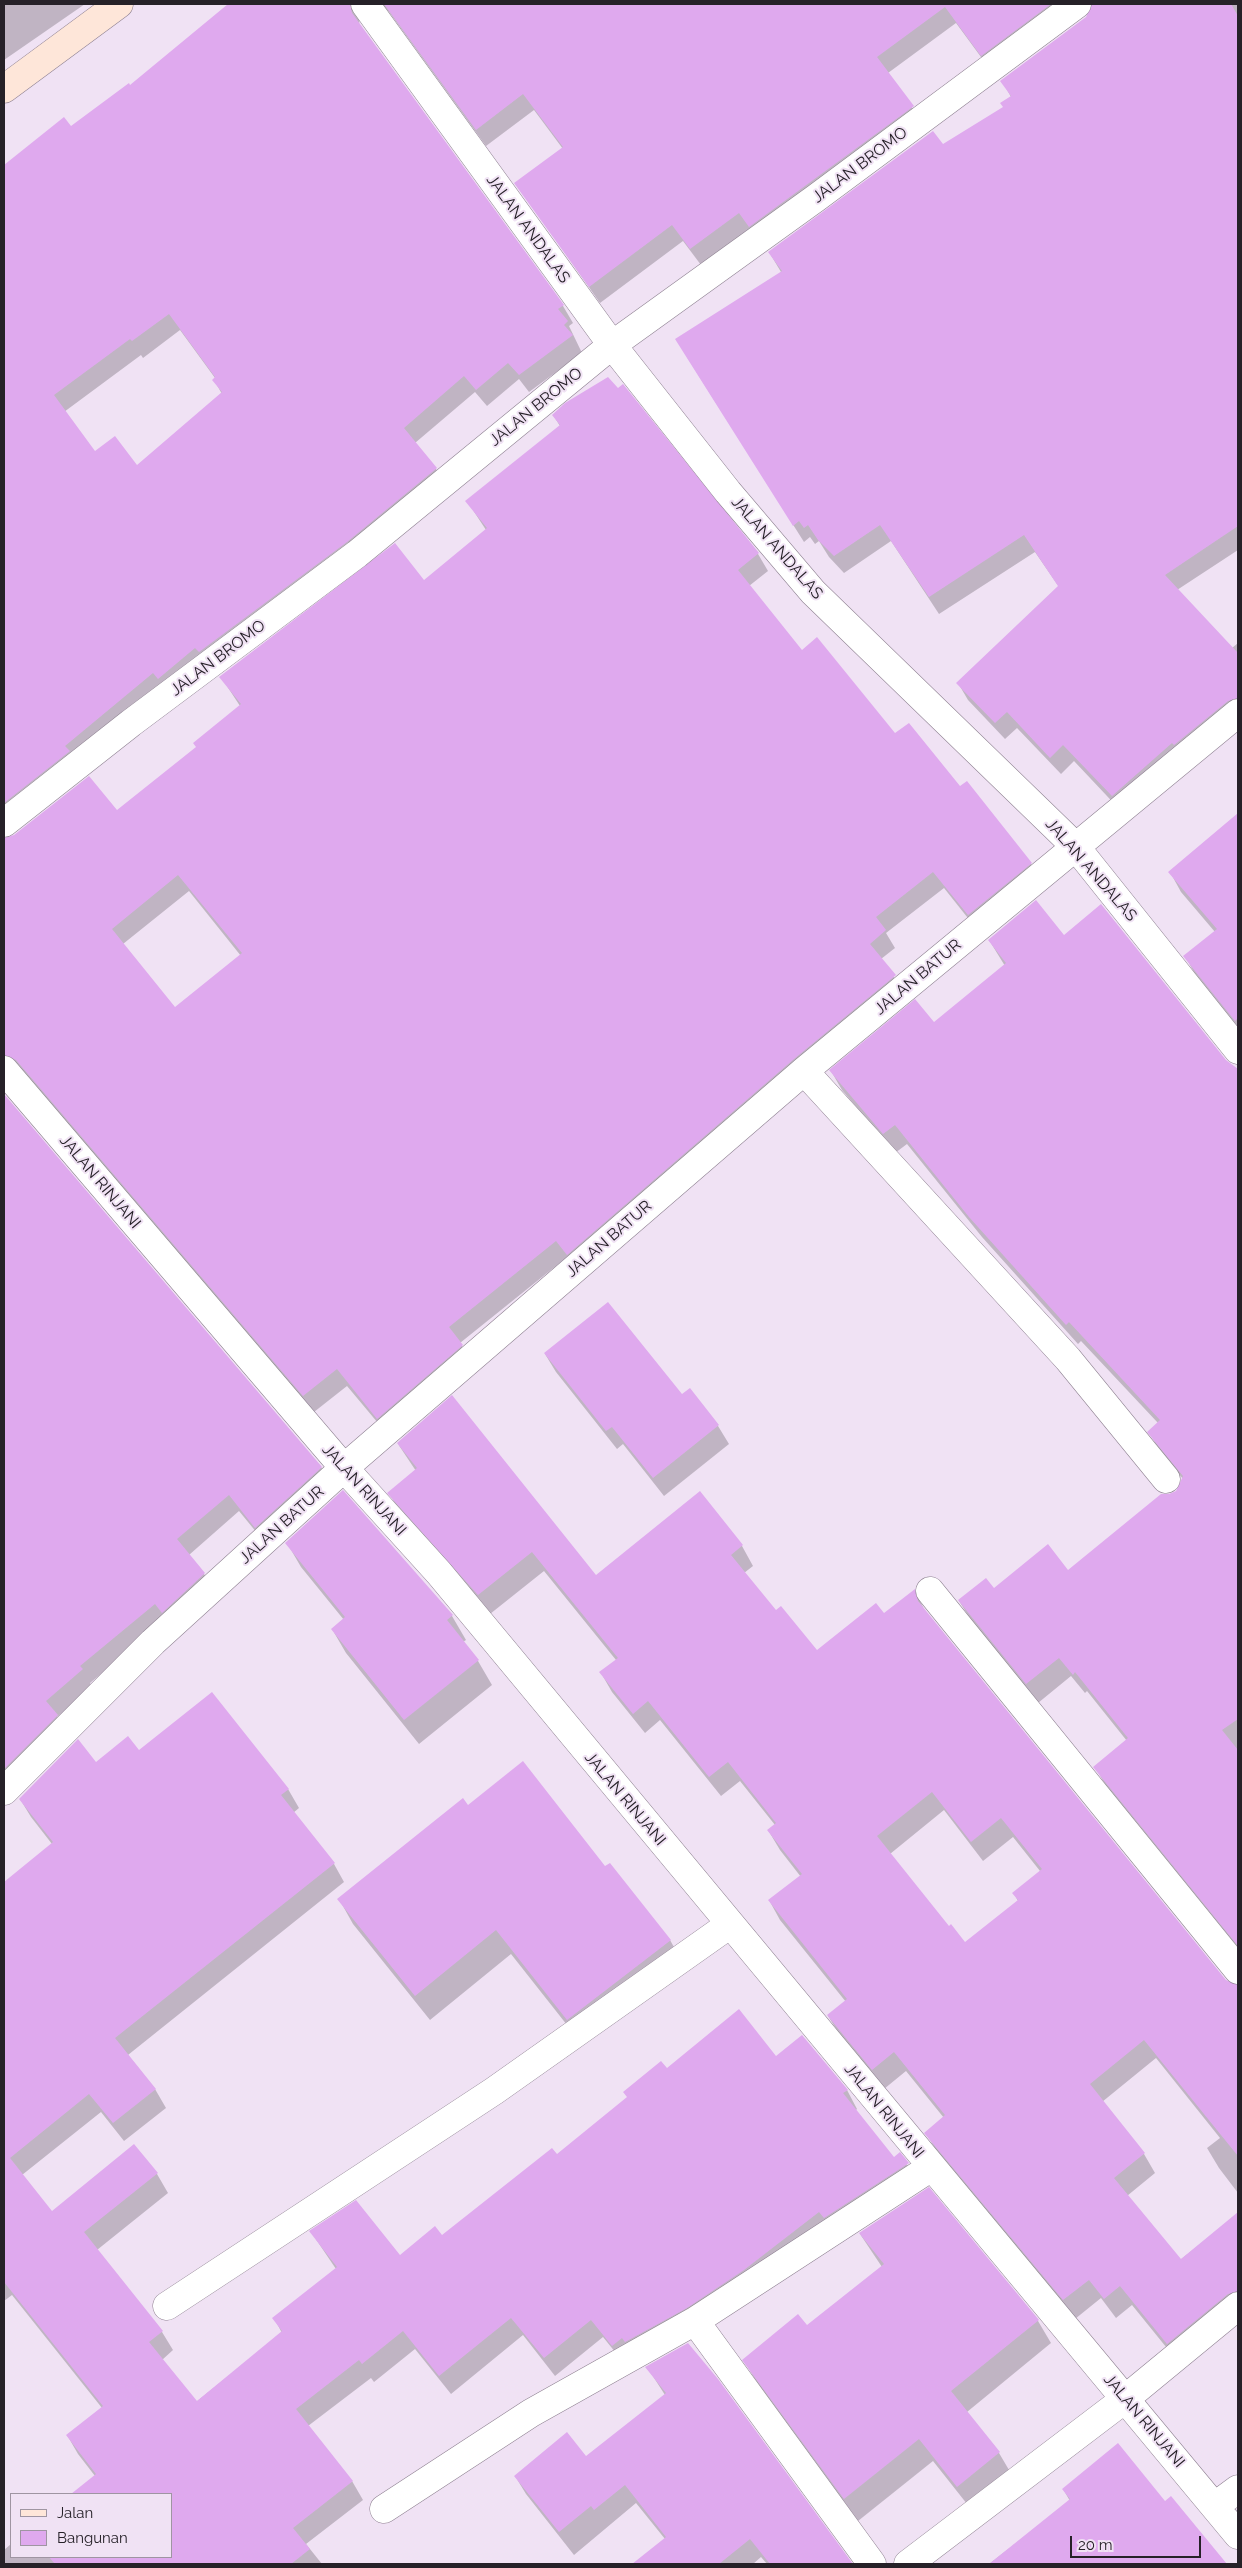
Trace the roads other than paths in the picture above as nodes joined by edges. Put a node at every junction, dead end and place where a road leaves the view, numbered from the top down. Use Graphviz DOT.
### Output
graph roads {
  1 [pos="119,4"];
  2 [pos="365,4"];
  3 [pos="1077,4"];
  4 [pos="4,89"];
  5 [pos="612,346"];
  6 [pos="1238,713"];
  7 [pos="4,823"];
  8 [pos="1075,846"];
  9 [pos="1238,1050"];
  10 [pos="4,1070"];
  11 [pos="804,1071"];
  12 [pos="344,1468"];
  13 [pos="1166,1479"];
  14 [pos="930,1591"];
  15 [pos="4,1791"];
  16 [pos="729,1925"];
  17 [pos="1238,1970"];
  18 [pos="930,2168"];
  19 [pos="167,2306"];
  20 [pos="1238,2306"];
  21 [pos="695,2320"];
  22 [pos="1124,2398"];
  23 [pos="1238,2489"];
  24 [pos="1216,2506"];
  25 [pos="384,2509"];
  26 [pos="1238,2535"];
  27 [pos="872,2564"];
  28 [pos="908,2564"];
  1 -- 4 [label="street"];
  2 -- 5 [label="street, JALAN ANDALAS"];
  3 -- 5 [label="street, JALAN BROMO"];
  5 -- 7 [label="street, JALAN BROMO"];
  5 -- 8 [label="street, JALAN ANDALAS"];
  6 -- 8 [label="street, JALAN BATUR"];
  8 -- 9 [label="street, JALAN ANDALAS"];
  8 -- 11 [label="street, JALAN BATUR"];
  10 -- 12 [label="street, JALAN RINJANI"];
  11 -- 12 [label="street, JALAN BATUR"];
  11 -- 13 [label="street"];
  12 -- 15 [label="street, JALAN BATUR"];
  12 -- 16 [label="street, JALAN RINJANI"];
  14 -- 17 [label="street"];
  16 -- 18 [label="street, JALAN RINJANI"];
  16 -- 19 [label="street"];
  18 -- 21 [label="street"];
  18 -- 22 [label="street, JALAN RINJANI"];
  20 -- 22 [label="street"];
  21 -- 25 [label="street"];
  21 -- 27 [label="street"];
  22 -- 24 [label="street, JALAN RINJANI"];
  22 -- 28 [label="street"];
  23 -- 24 [label="street"];
  24 -- 26 [label="street, JALAN RINJANI"];
}
